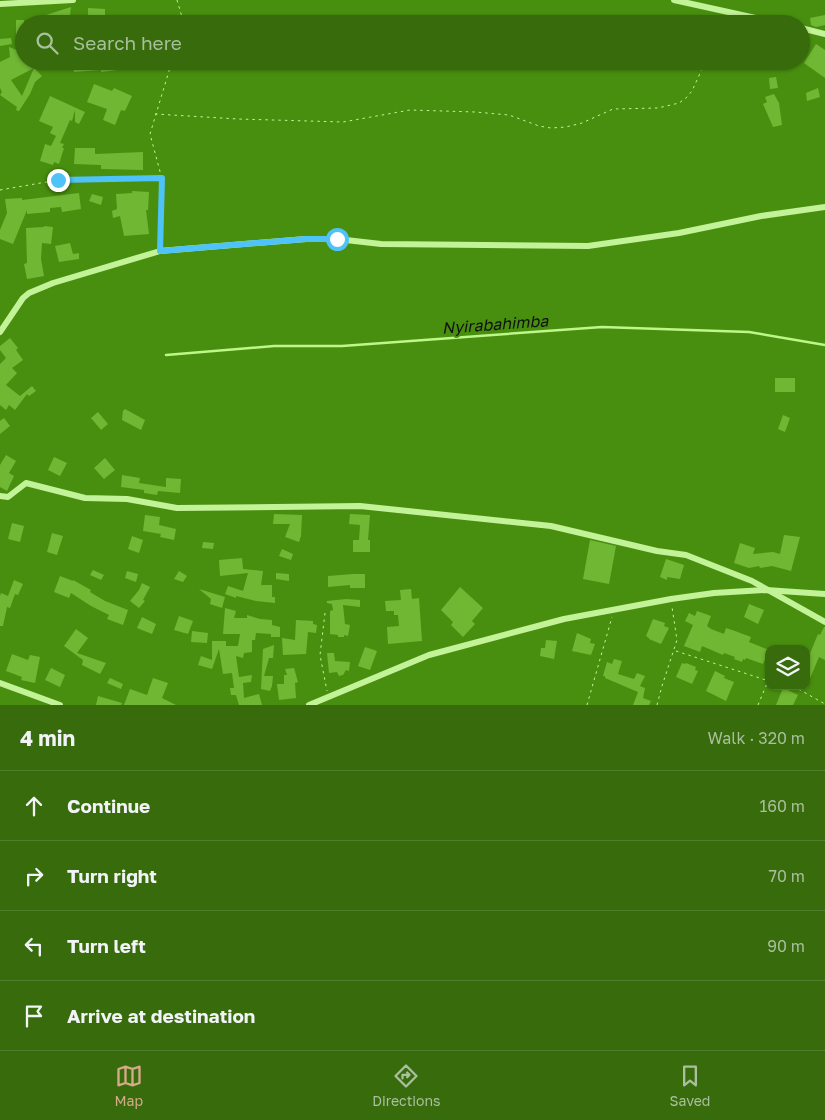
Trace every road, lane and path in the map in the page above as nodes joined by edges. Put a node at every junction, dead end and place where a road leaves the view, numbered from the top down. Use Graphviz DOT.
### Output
graph roads {
  1 [pos="74,0"];
  2 [pos="177,0"];
  3 [pos="674,0"];
  4 [pos="0,4"];
  5 [pos="181,15"];
  6 [pos="742,15"];
  7 [pos="810,30"];
  8 [pos="825,34"];
  9 [pos="169,70"];
  10 [pos="702,70"];
  11 [pos="155,114"];
  12 [pos="162,178"];
  13 [pos="0,190"];
  14 [pos="825,207"];
  15 [pos="160,251"];
  16 [pos="0,332"];
  17 [pos="0,496"];
  18 [pos="766,590"];
  19 [pos="825,594"];
  20 [pos="671,599"];
  21 [pos="614,609"];
  22 [pos="324,613"];
  23 [pos="825,622"];
  24 [pos="675,650"];
  25 [pos="765,680"];
  26 [pos="0,683"];
  27 [pos="765,690"];
  28 [pos="800,690"];
  29 [pos="328,696"];
  30 [pos="825,704"];
  31 [pos="60,705"];
  32 [pos="309,705"];
  33 [pos="587,705"];
  34 [pos="657,705"];
  35 [pos="758,705"];
  1 -- 4 [label="street"];
  2 -- 5 [label="path"];
  3 -- 6 [label="street"];
  7 -- 8 [label="street"];
  9 -- 11 [label="path"];
  10 -- 11 [label="path"];
  11 -- 12 [label="path"];
  12 -- 13 [label="path"];
  12 -- 15 [label="path"];
  14 -- 15 [label="street"];
  15 -- 16 [label="street"];
  17 -- 18 [label="street"];
  18 -- 19 [label="street"];
  18 -- 20 [label="street"];
  18 -- 23 [label="street"];
  20 -- 21 [label="street"];
  20 -- 24 [label="path"];
  21 -- 29 [label="street"];
  21 -- 33 [label="path"];
  22 -- 29 [label="path"];
  24 -- 25 [label="path"];
  24 -- 34 [label="path"];
  26 -- 31 [label="street"];
  27 -- 35 [label="path"];
  28 -- 30 [label="path"];
  29 -- 32 [label="street"];
}
